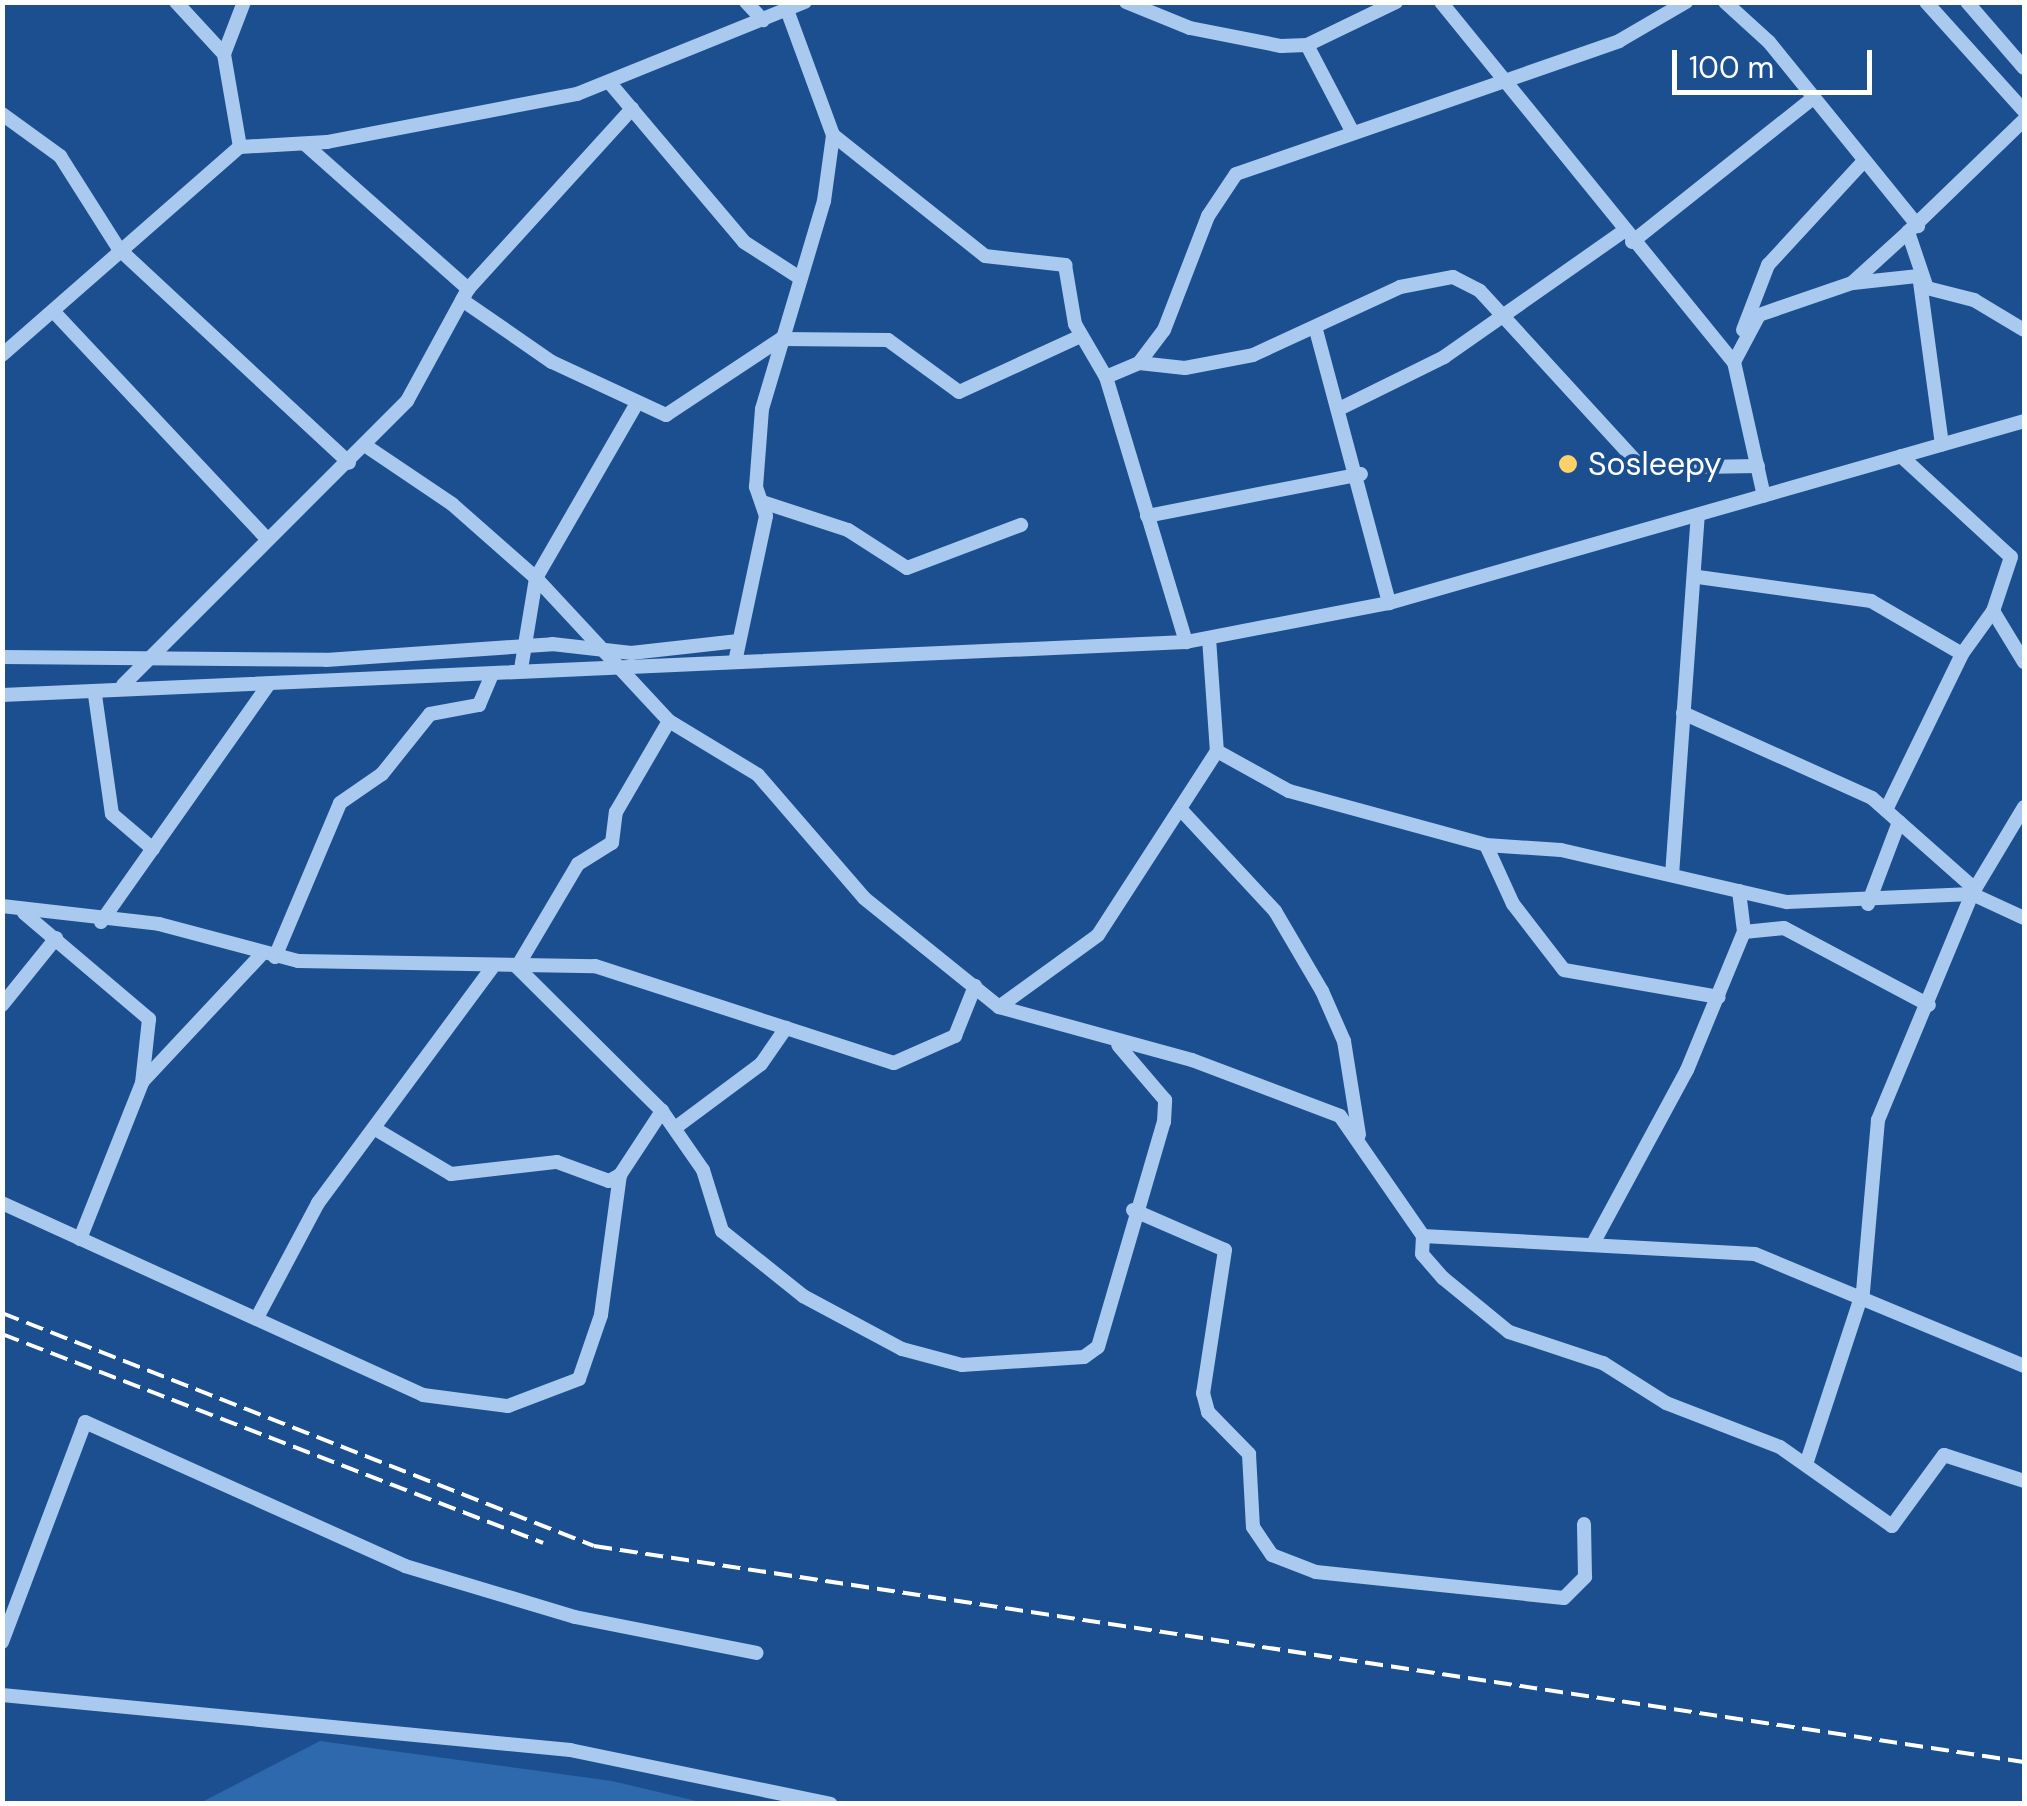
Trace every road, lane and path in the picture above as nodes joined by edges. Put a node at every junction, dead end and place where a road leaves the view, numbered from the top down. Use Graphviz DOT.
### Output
graph roads {
  1 [pos="176,2"];
  2 [pos="244,2"];
  3 [pos="746,2"];
  4 [pos="804,2"];
  5 [pos="1126,2"];
  6 [pos="1396,2"];
  7 [pos="1441,2"];
  8 [pos="1686,2"];
  9 [pos="1725,2"];
  10 [pos="1926,2"];
  11 [pos="1968,2"];
  12 [pos="787,10"];
  13 [pos="763,20"];
  14 [pos="1306,45"];
  15 [pos="224,54"];
  16 [pos="2024,68"];
  17 [pos="1509,80"];
  18 [pos="610,82"];
  19 [pos="1813,98"];
  20 [pos="632,109"];
  21 [pos="2024,112"];
  22 [pos="2,114"];
  23 [pos="2024,120"];
  24 [pos="833,134"];
  25 [pos="1352,134"];
  26 [pos="306,145"];
  27 [pos="240,147"];
  28 [pos="1862,163"];
  29 [pos="1913,229"];
  30 [pos="1628,236"];
  31 [pos="119,249"];
  32 [pos="798,276"];
  33 [pos="1918,279"];
  34 [pos="1852,283"];
  35 [pos="465,294"];
  36 [pos="54,312"];
  37 [pos="1504,318"];
  38 [pos="1316,330"];
  39 [pos="2024,330"];
  40 [pos="1742,334"];
  41 [pos="1080,336"];
  42 [pos="781,339"];
  43 [pos="2,355"];
  44 [pos="1138,362"];
  45 [pos="1734,362"];
  46 [pos="1106,377"];
  47 [pos="636,404"];
  48 [pos="1344,408"];
  49 [pos="2024,421"];
  50 [pos="1942,445"];
  51 [pos="366,446"];
  52 [pos="1901,456"];
  53 [pos="349,463"];
  54 [pos="1758,466"];
  55 [pos="1361,474"];
  56 [pos="1764,496"];
  57 [pos="762,502"];
  58 [pos="1698,515"];
  59 [pos="1147,516"];
  60 [pos="1021,525"];
  61 [pos="266,539"];
  62 [pos="1698,577"];
  63 [pos="536,578"];
  64 [pos="1390,603"];
  65 [pos="1992,611"];
  66 [pos="1209,638"];
  67 [pos="738,641"];
  68 [pos="1186,642"];
  69 [pos="518,646"];
  70 [pos="603,651"];
  71 [pos="1962,654"];
  72 [pos="2,657"];
  73 [pos="150,658"];
  74 [pos="735,662"];
  75 [pos="2024,662"];
  76 [pos="628,667"];
  77 [pos="521,669"];
  78 [pos="492,674"];
  79 [pos="124,685"];
  80 [pos="268,686"];
  81 [pos="2,695"];
  82 [pos="95,695"];
  83 [pos="1683,713"];
  84 [pos="669,721"];
  85 [pos="1218,752"];
  86 [pos="2024,807"];
  87 [pos="1886,810"];
  88 [pos="1184,813"];
  89 [pos="1899,822"];
  90 [pos="1486,844"];
  91 [pos="153,849"];
  92 [pos="1672,875"];
  93 [pos="1739,891"];
  94 [pos="1974,892"];
  95 [pos="1787,902"];
  96 [pos="1868,904"];
  97 [pos="2,906"];
  98 [pos="23,912"];
  99 [pos="2024,918"];
  100 [pos="101,922"];
  101 [pos="1784,928"];
  102 [pos="1744,932"];
  103 [pos="56,938"];
  104 [pos="268,956"];
  105 [pos="492,968"];
  106 [pos="517,968"];
  107 [pos="975,986"];
  108 [pos="1718,996"];
  109 [pos="1929,1005"];
  110 [pos="2,1006"];
  111 [pos="999,1007"];
  112 [pos="786,1028"];
  113 [pos="1116,1044"];
  114 [pos="142,1083"];
  115 [pos="662,1111"];
  116 [pos="675,1128"];
  117 [pos="377,1130"];
  118 [pos="1360,1135"];
  119 [pos="620,1175"];
  120 [pos="2,1203"];
  121 [pos="1132,1210"];
  122 [pos="1423,1236"];
  123 [pos="80,1239"];
  124 [pos="1595,1240"];
  125 [pos="1863,1292"];
  126 [pos="260,1314"];
  127 [pos="2024,1366"];
  128 [pos="1806,1464"];
  129 [pos="2024,1481"];
  130 [pos="1584,1524"];
  131 [pos="2,1642"];
  132 [pos="756,1653"];
  133 [pos="2,1695"];
  134 [pos="830,1804"];
  1 -- 15 [label="street"];
  2 -- 15 [label="street"];
  3 -- 13 [label="street"];
  4 -- 12 [label="street"];
  5 -- 14 [label="street"];
  6 -- 14 [label="street"];
  7 -- 17 [label="street"];
  8 -- 17 [label="street"];
  9 -- 19 [label="street"];
  10 -- 21 [label="street"];
  11 -- 16 [label="street"];
  12 -- 13 [label="street"];
  12 -- 24 [label="street"];
  13 -- 18 [label="street"];
  14 -- 25 [label="street"];
  15 -- 27 [label="street"];
  17 -- 25 [label="street"];
  17 -- 30 [label="street"];
  18 -- 20 [label="street"];
  18 -- 26 [label="street"];
  19 -- 28 [label="street"];
  19 -- 30 [label="street"];
  20 -- 32 [label="street"];
  20 -- 35 [label="street"];
  22 -- 31 [label="street"];
  23 -- 29 [label="street"];
  24 -- 32 [label="street"];
  24 -- 41 [label="street"];
  25 -- 44 [label="street"];
  26 -- 27 [label="street"];
  26 -- 35 [label="street"];
  27 -- 31 [label="street"];
  28 -- 29 [label="street"];
  28 -- 40 [label="street"];
  29 -- 33 [label="street"];
  29 -- 34 [label="street"];
  30 -- 37 [label="street"];
  30 -- 45 [label="street"];
  31 -- 36 [label="street"];
  31 -- 53 [label="street"];
  32 -- 42 [label="street"];
  33 -- 34 [label="street"];
  33 -- 39 [label="street"];
  33 -- 50 [label="street"];
  34 -- 40 [label="street"];
  35 -- 47 [label="street"];
  35 -- 51 [label="street"];
  36 -- 43 [label="street"];
  36 -- 61 [label="street"];
  37 -- 38 [label="street"];
  37 -- 48 [label="street"];
  37 -- 54 [label="street"];
  38 -- 44 [label="street"];
  38 -- 48 [label="street"];
  40 -- 45 [label="street"];
  41 -- 42 [label="street"];
  41 -- 46 [label="street"];
  42 -- 47 [label="street"];
  42 -- 57 [label="street"];
  44 -- 46 [label="street"];
  45 -- 54 [label="street"];
  46 -- 59 [label="street"];
  47 -- 63 [label="street"];
  48 -- 55 [label="street"];
  49 -- 50 [label="street"];
  50 -- 52 [label="street"];
  51 -- 53 [label="street"];
  51 -- 63 [label="street"];
  52 -- 56 [label="street"];
  52 -- 65 [label="street"];
  53 -- 61 [label="street"];
  54 -- 56 [label="street"];
  55 -- 59 [label="street"];
  55 -- 64 [label="street"];
  56 -- 58 [label="street"];
  57 -- 60 [label="street"];
  57 -- 67 [label="street"];
  58 -- 62 [label="street"];
  58 -- 64 [label="street"];
  59 -- 68 [label="street"];
  61 -- 73 [label="street"];
  62 -- 71 [label="street"];
  62 -- 83 [label="street"];
  63 -- 69 [label="street"];
  63 -- 70 [label="street"];
  64 -- 66 [label="street"];
  65 -- 71 [label="street"];
  65 -- 75 [label="street"];
  66 -- 68 [label="street"];
  66 -- 85 [label="street"];
  67 -- 70 [label="street"];
  67 -- 74 [label="street"];
  68 -- 74 [label="street"];
  69 -- 70 [label="street"];
  69 -- 73 [label="street"];
  69 -- 77 [label="street"];
  70 -- 76 [label="street"];
  71 -- 87 [label="street"];
  72 -- 73 [label="street"];
  73 -- 79 [label="street"];
  74 -- 76 [label="street"];
  76 -- 77 [label="street"];
  76 -- 84 [label="street"];
  77 -- 78 [label="street"];
  78 -- 80 [label="street"];
  78 -- 104 [label="street"];
  79 -- 80 [label="street"];
  79 -- 82 [label="street"];
  80 -- 91 [label="street"];
  81 -- 82 [label="street"];
  82 -- 91 [label="street"];
  83 -- 87 [label="street"];
  83 -- 92 [label="street"];
  84 -- 106 [label="street"];
  84 -- 107 [label="street"];
  85 -- 88 [label="street"];
  85 -- 90 [label="street"];
  86 -- 94 [label="street"];
  87 -- 89 [label="street"];
  88 -- 111 [label="street"];
  88 -- 118 [label="street"];
  89 -- 94 [label="street"];
  89 -- 96 [label="street"];
  90 -- 92 [label="street"];
  90 -- 108 [label="street"];
  91 -- 100 [label="street"];
  92 -- 93 [label="street"];
  93 -- 95 [label="street"];
  93 -- 102 [label="street"];
  94 -- 96 [label="street"];
  94 -- 99 [label="street"];
  94 -- 109 [label="street"];
  95 -- 96 [label="street"];
  95 -- 101 [label="street"];
  97 -- 98 [label="street"];
  98 -- 100 [label="street"];
  98 -- 103 [label="street"];
  100 -- 104 [label="street"];
  101 -- 102 [label="street"];
  101 -- 109 [label="street"];
  102 -- 108 [label="street"];
  103 -- 110 [label="street"];
  103 -- 114 [label="street"];
  104 -- 105 [label="street"];
  104 -- 114 [label="street"];
  105 -- 106 [label="street"];
  105 -- 117 [label="street"];
  106 -- 112 [label="street"];
  106 -- 115 [label="street"];
  107 -- 111 [label="street"];
  107 -- 112 [label="street"];
  108 -- 124 [label="street"];
  109 -- 125 [label="street"];
  111 -- 113 [label="street"];
  112 -- 116 [label="street"];
  113 -- 118 [label="street"];
  113 -- 121 [label="street"];
  114 -- 123 [label="street"];
  115 -- 116 [label="street"];
  115 -- 119 [label="street"];
  116 -- 121 [label="street"];
  117 -- 119 [label="street"];
  117 -- 126 [label="street"];
  118 -- 122 [label="street"];
  119 -- 126 [label="street"];
  120 -- 123 [label="street"];
  121 -- 130 [label="street"];
  122 -- 124 [label="street"];
  122 -- 128 [label="street"];
  123 -- 126 [label="street"];
  124 -- 125 [label="street"];
  125 -- 127 [label="street"];
  125 -- 128 [label="street"];
  128 -- 129 [label="street"];
  131 -- 132 [label="street"];
  133 -- 134 [label="street"];
}
